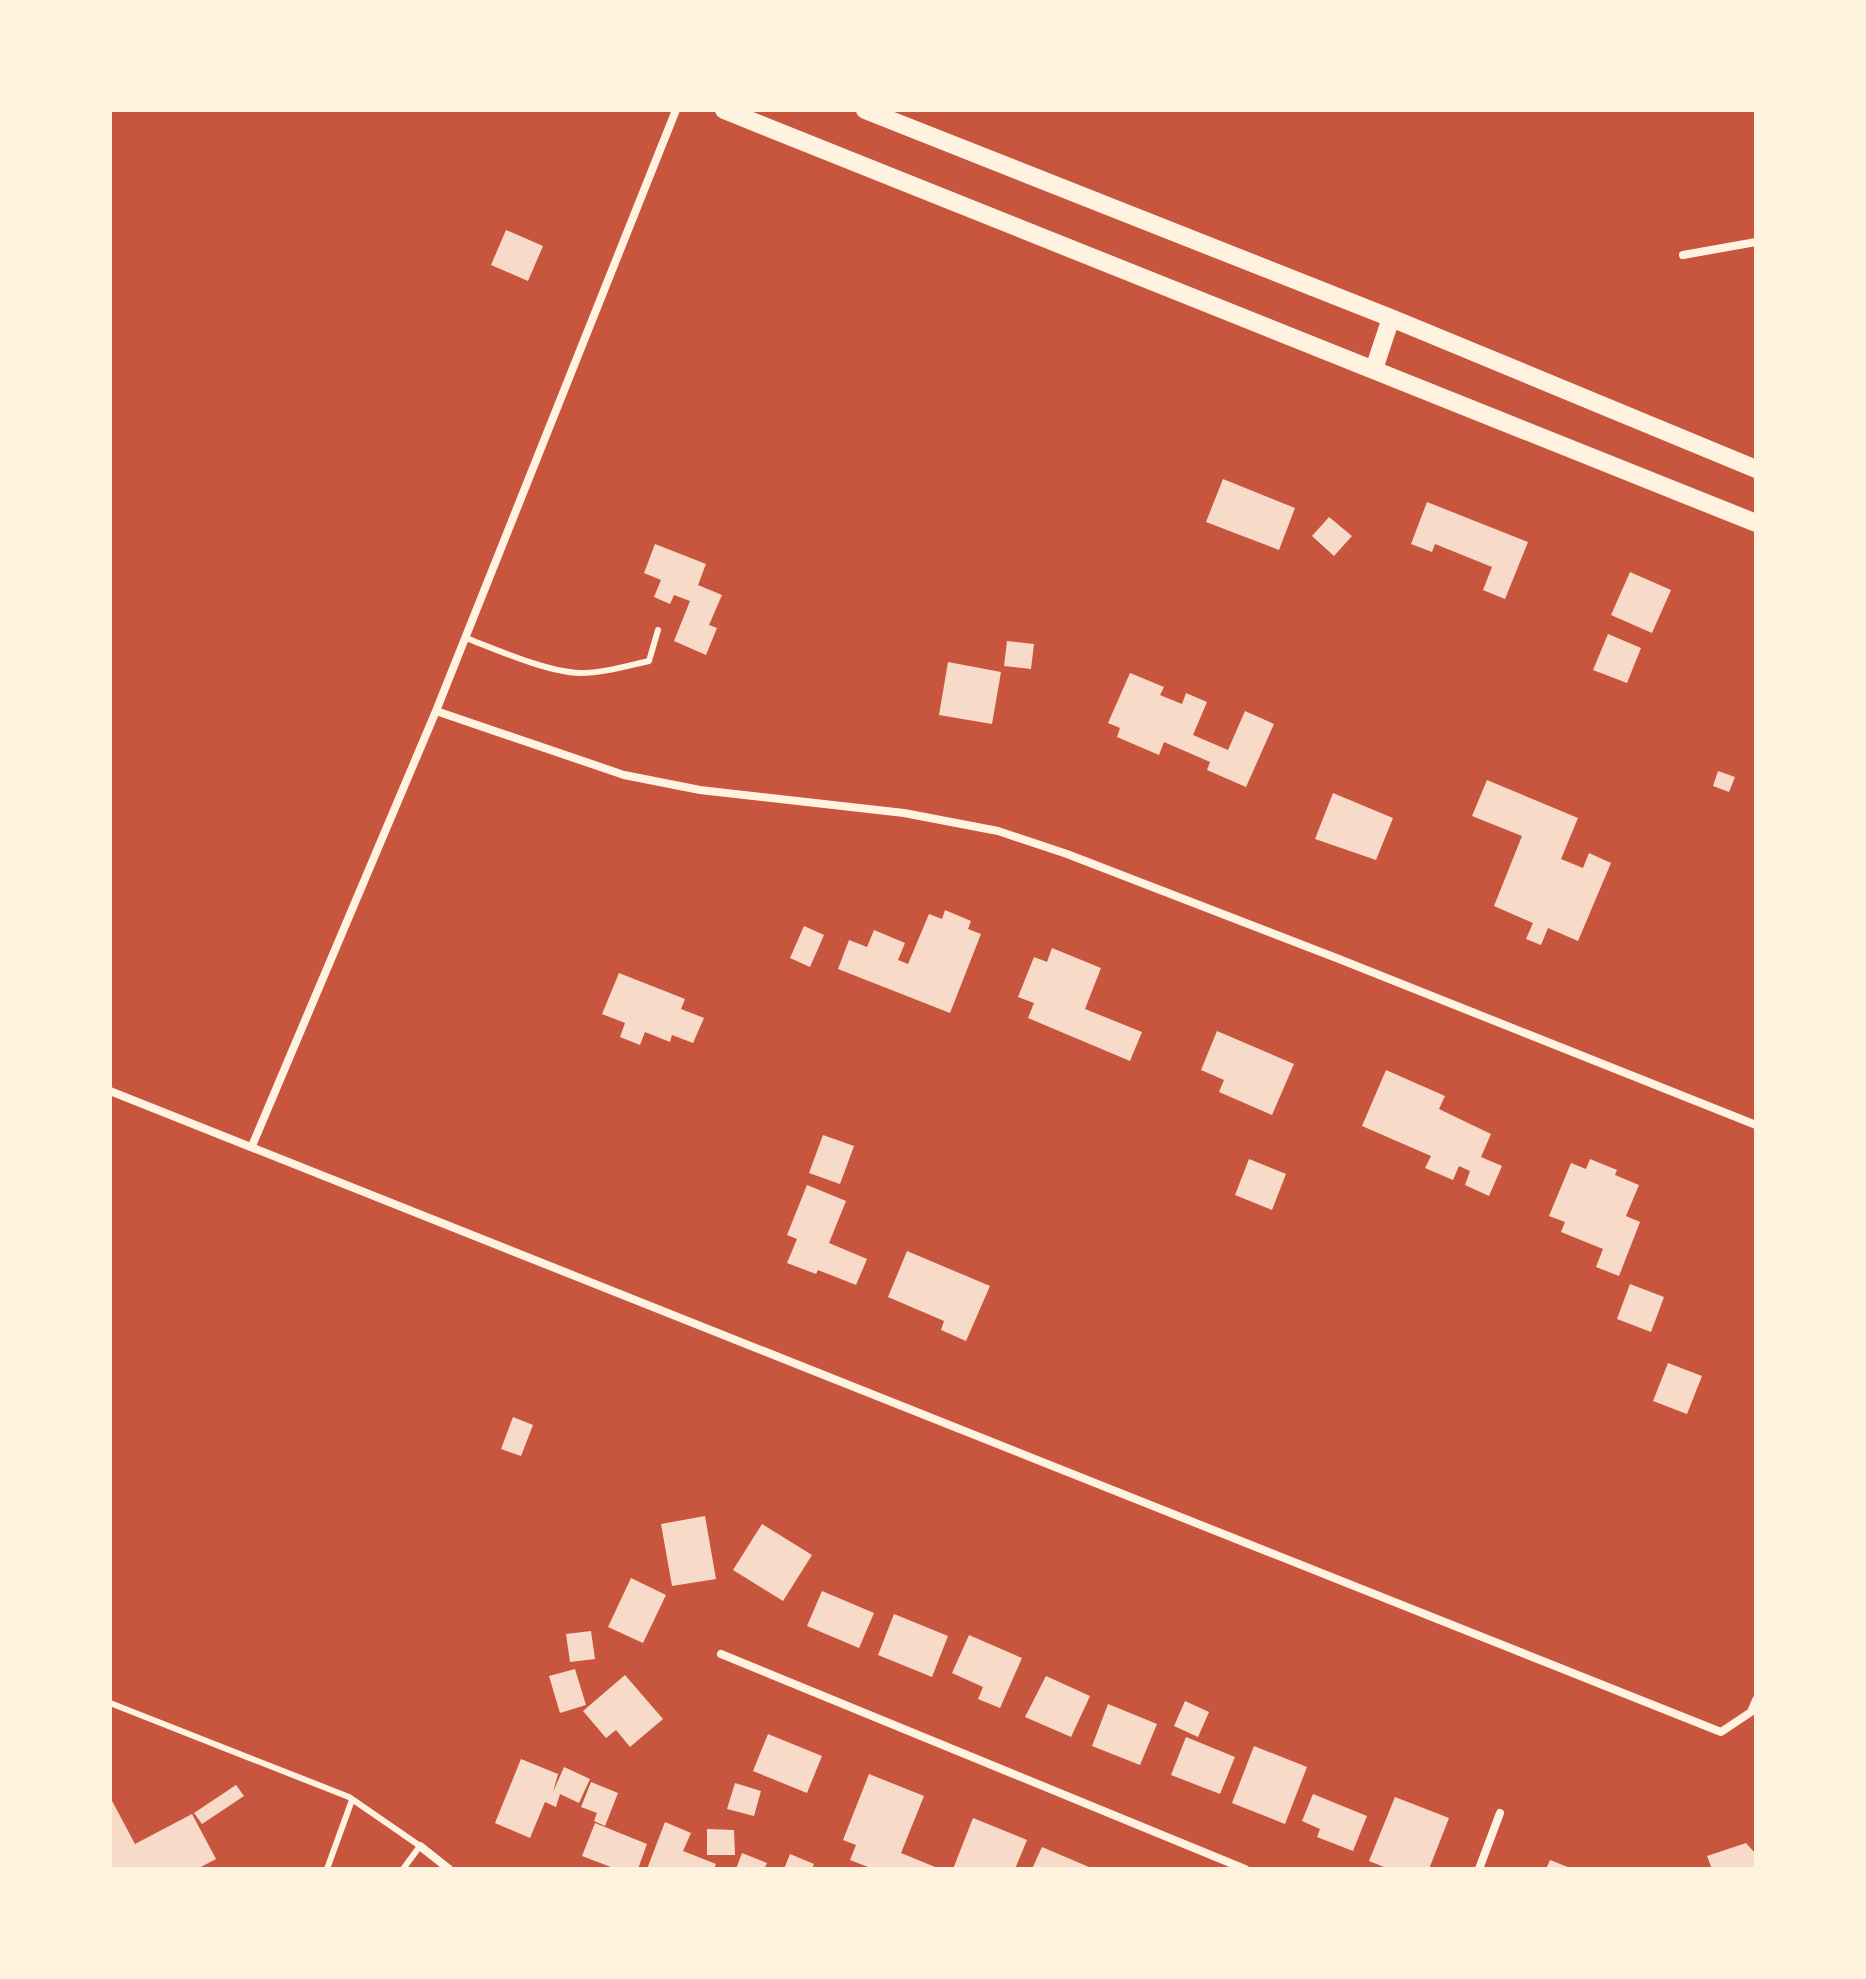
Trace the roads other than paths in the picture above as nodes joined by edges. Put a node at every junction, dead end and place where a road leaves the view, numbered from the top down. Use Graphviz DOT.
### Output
graph roads {
  1 [pos="676,110"];
  2 [pos="724,110"];
  3 [pos="865,110"];
  4 [pos="1756,242"];
  5 [pos="1683,255"];
  6 [pos="1391,318"];
  7 [pos="1374,369"];
  8 [pos="1756,469"];
  9 [pos="1756,523"];
  10 [pos="658,630"];
  11 [pos="466,638"];
  12 [pos="436,711"];
  13 [pos="110,1091"];
  14 [pos="1756,1125"];
  15 [pos="252,1146"];
  16 [pos="721,1654"];
  17 [pos="1756,1700"];
  18 [pos="110,1703"];
  19 [pos="352,1800"];
  20 [pos="1500,1813"];
  21 [pos="420,1846"];
  22 [pos="327,1869"];
  23 [pos="403,1869"];
  24 [pos="449,1869"];
  25 [pos="1245,1869"];
  26 [pos="1479,1869"];
  1 -- 11 [label="street"];
  2 -- 7 [label="main road"];
  3 -- 6 [label="main road"];
  4 -- 5 [label="street"];
  6 -- 7 [label="main road"];
  6 -- 8 [label="main road"];
  7 -- 9 [label="main road"];
  10 -- 11 [label="lane"];
  11 -- 12 [label="street"];
  12 -- 14 [label="street"];
  12 -- 15 [label="street"];
  13 -- 15 [label="street"];
  15 -- 17 [label="street"];
  16 -- 25 [label="street"];
  18 -- 19 [label="lane"];
  19 -- 21 [label="lane"];
  19 -- 22 [label="lane"];
  20 -- 26 [label="street"];
  21 -- 23 [label="lane"];
  21 -- 24 [label="street"];
}
